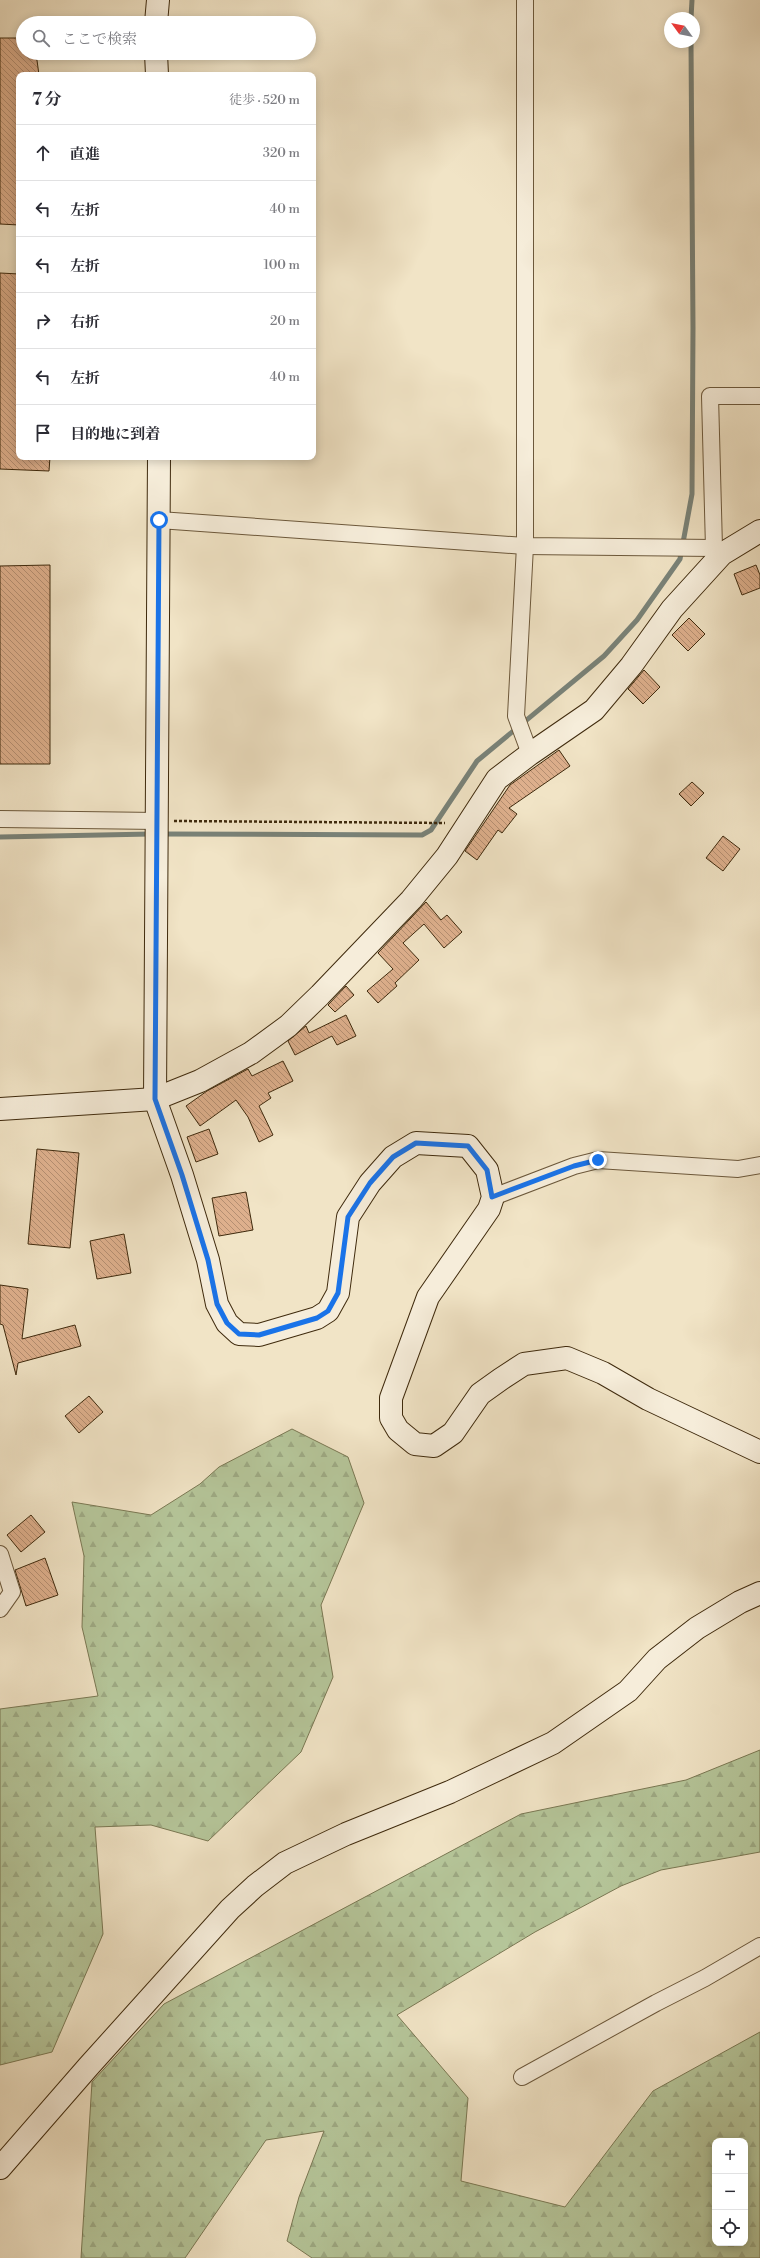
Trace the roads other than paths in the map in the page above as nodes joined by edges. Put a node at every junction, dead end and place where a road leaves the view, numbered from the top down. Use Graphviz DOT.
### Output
graph roads {
  1 [pos="158,0"];
  2 [pos="525,0"];
  3 [pos="157,16"];
  4 [pos="156,60"];
  5 [pos="157,72"];
  6 [pos="760,396"];
  7 [pos="159,460"];
  8 [pos="159,520"];
  9 [pos="760,531"];
  10 [pos="526,546"];
  11 [pos="718,551"];
  12 [pos="528,748"];
  13 [pos="0,819"];
  14 [pos="158,822"];
  15 [pos="155,1099"];
  16 [pos="0,1109"];
  17 [pos="760,1165"];
  18 [pos="492,1197"];
  19 [pos="760,1452"];
  20 [pos="0,1554"];
  21 [pos="760,1593"];
  22 [pos="0,1609"];
  23 [pos="760,1946"];
  24 [pos="522,2077"];
  25 [pos="0,2168"];
  1 -- 3 [label="street"];
  2 -- 10 [label="street"];
  4 -- 5 [label="street"];
  6 -- 11 [label="street"];
  7 -- 8 [label="street"];
  8 -- 10 [label="street"];
  8 -- 14 [label="street"];
  9 -- 11 [label="street"];
  10 -- 11 [label="street"];
  10 -- 12 [label="street"];
  11 -- 12 [label="street"];
  12 -- 15 [label="street"];
  13 -- 14 [label="street"];
  14 -- 15 [label="street"];
  15 -- 16 [label="street"];
  15 -- 18 [label="street"];
  17 -- 18 [label="street"];
  18 -- 19 [label="street"];
  20 -- 22 [label="street"];
  21 -- 25 [label="street"];
  23 -- 24 [label="street"];
}
